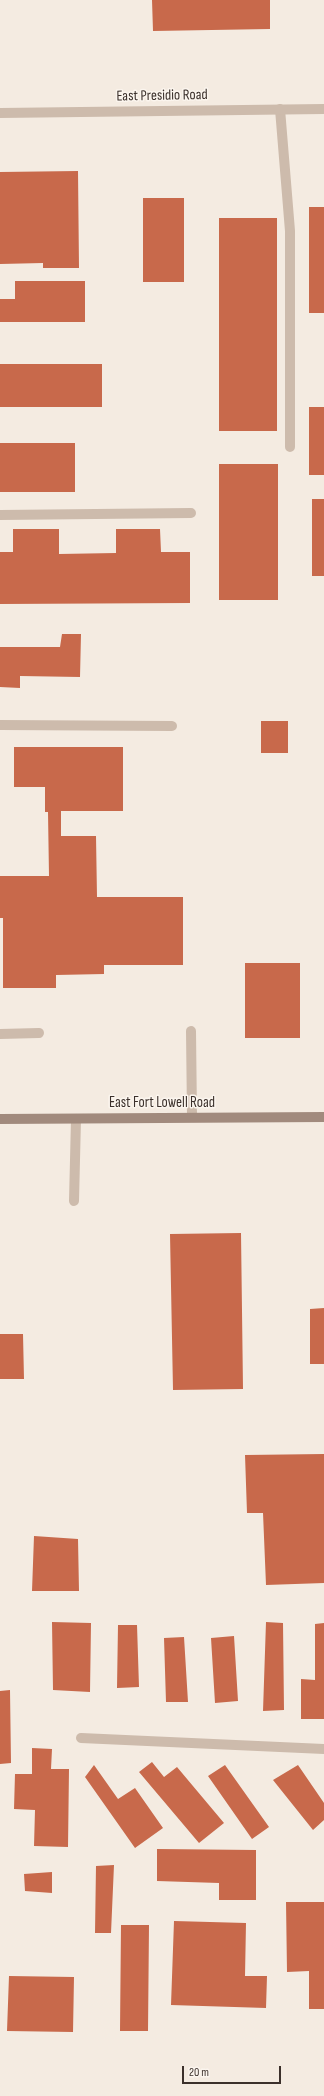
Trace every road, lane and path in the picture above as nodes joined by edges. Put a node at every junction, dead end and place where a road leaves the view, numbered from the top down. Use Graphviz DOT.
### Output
graph roads {
  1 [pos="280,109"];
  2 [pos="324,109"];
  3 [pos="0,114"];
  4 [pos="290,447"];
  5 [pos="191,513"];
  6 [pos="0,515"];
  7 [pos="0,725"];
  8 [pos="172,726"];
  9 [pos="191,1031"];
  10 [pos="39,1033"];
  11 [pos="0,1034"];
  12 [pos="192,1117"];
  13 [pos="324,1117"];
  14 [pos="76,1118"];
  15 [pos="0,1119"];
  16 [pos="74,1201"];
  17 [pos="81,1738"];
  18 [pos="324,1749"];
  1 -- 2 [label="street, East Presidio Road"];
  1 -- 3 [label="street, East Presidio Road"];
  1 -- 4 [label="street"];
  5 -- 6 [label="street"];
  7 -- 8 [label="street"];
  9 -- 12 [label="street"];
  10 -- 11 [label="street"];
  12 -- 13 [label="main road, East Fort Lowell Road"];
  12 -- 14 [label="main road, East Fort Lowell Road"];
  14 -- 15 [label="main road, East Fort Lowell Road"];
  14 -- 16 [label="street"];
  17 -- 18 [label="street"];
}
